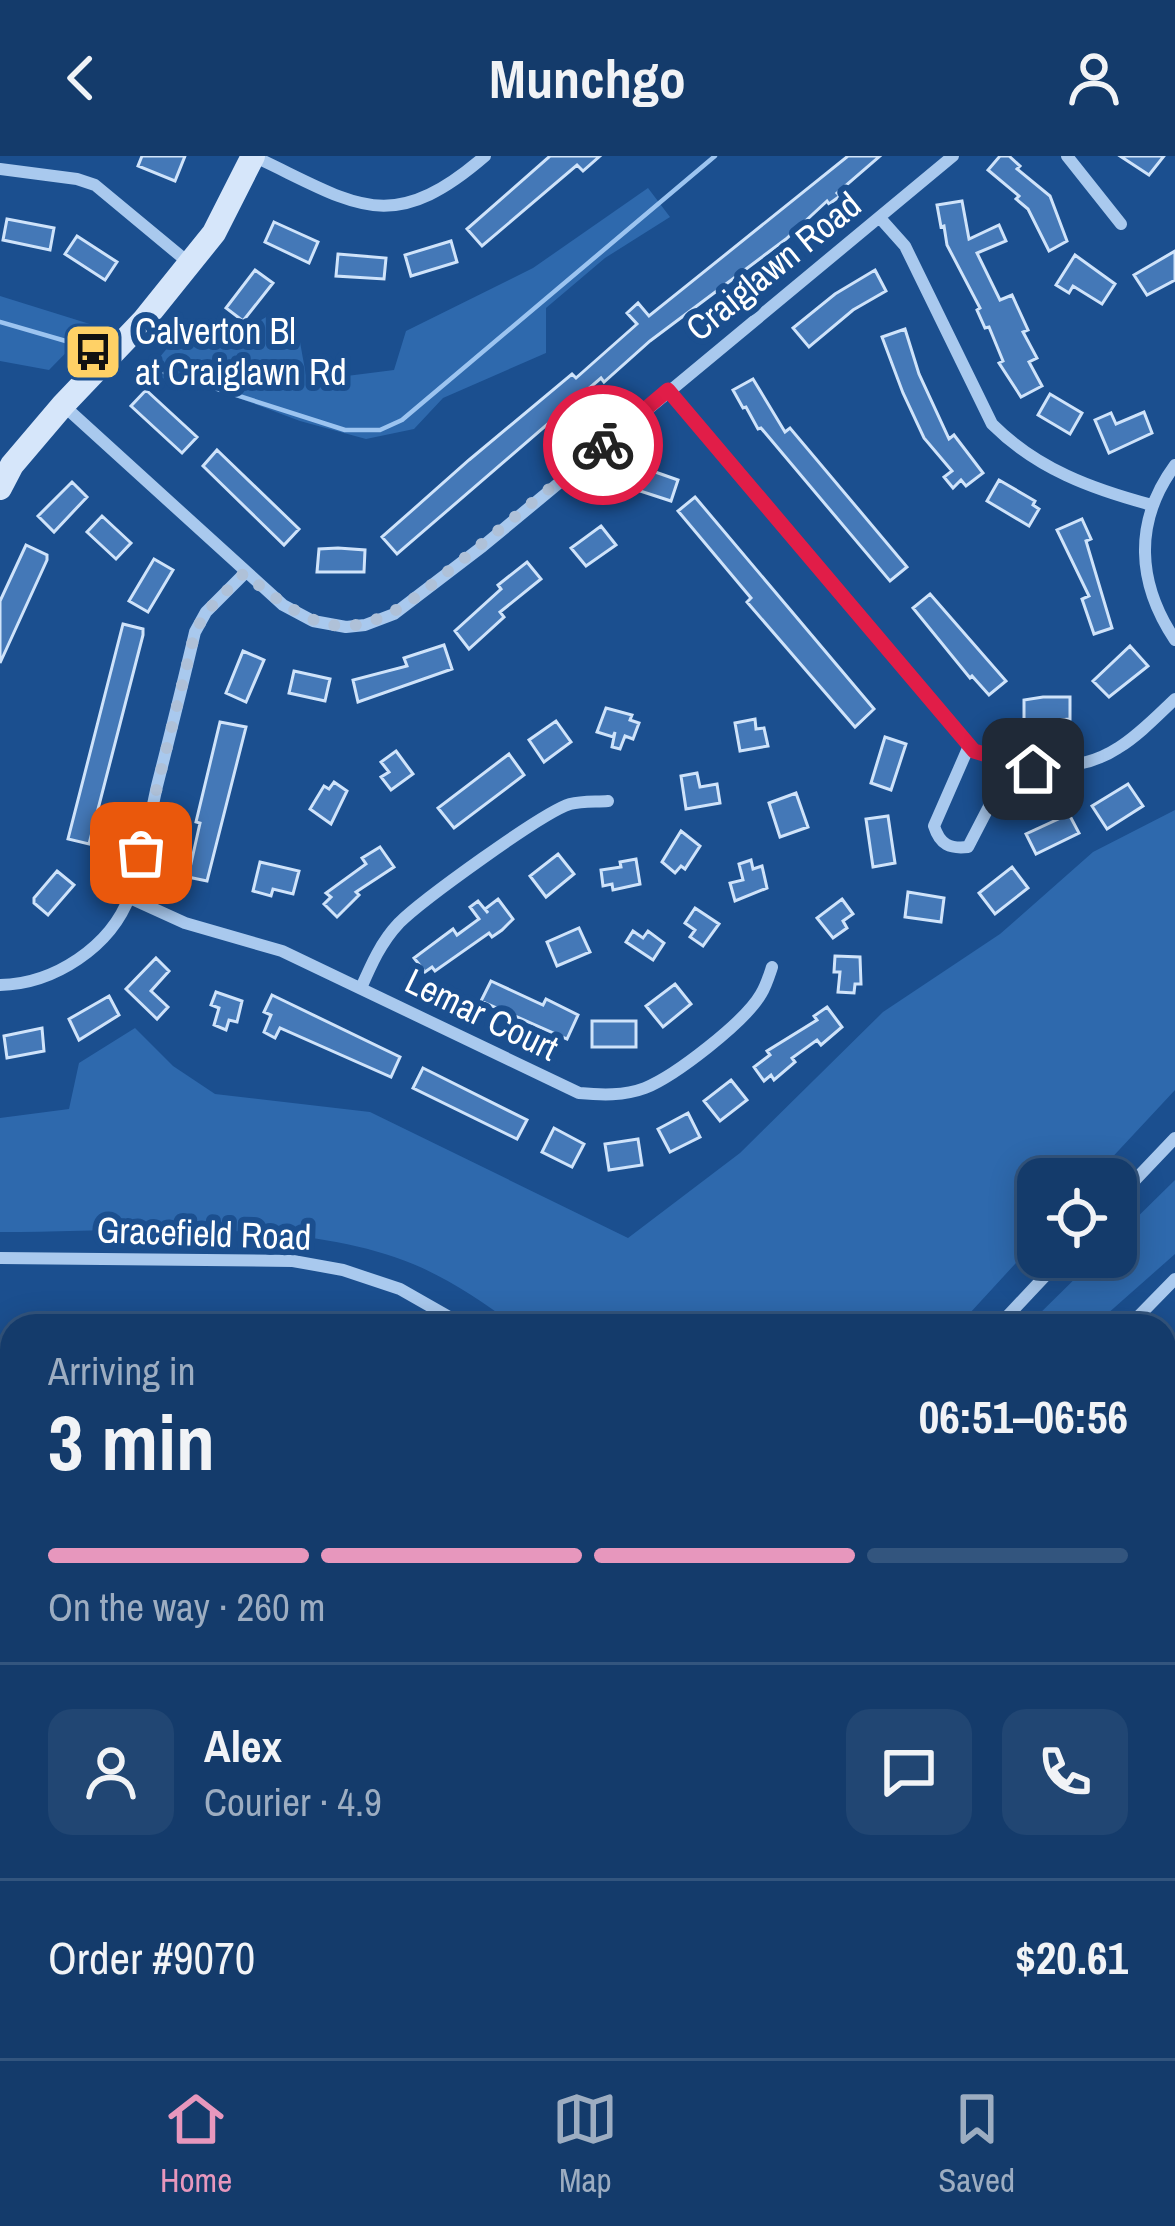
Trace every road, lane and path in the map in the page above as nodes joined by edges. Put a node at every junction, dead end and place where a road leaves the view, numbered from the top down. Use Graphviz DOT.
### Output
graph roads {
  1 [pos="24,156"];
  2 [pos="253,156"];
  3 [pos="485,156"];
  4 [pos="953,156"];
  5 [pos="1067,156"];
  6 [pos="0,169"];
  7 [pos="22,172"];
  8 [pos="880,218"];
  9 [pos="1120,224"];
  10 [pos="190,263"];
  11 [pos="668,390"];
  12 [pos="63,405"];
  13 [pos="1175,465"];
  14 [pos="0,488"];
  15 [pos="1152,505"];
  16 [pos="244,573"];
  17 [pos="1175,640"];
  18 [pos="1175,699"];
  19 [pos="969,746"];
  20 [pos="1010,764"];
  21 [pos="608,800"];
  22 [pos="130,898"];
  23 [pos="772,967"];
  24 [pos="0,986"];
  25 [pos="361,988"];
  26 [pos="1175,1138"];
  27 [pos="1137,1178"];
  28 [pos="0,1258"];
  29 [pos="1043,1278"];
  30 [pos="1175,1279"];
  31 [pos="444,1314"];
  32 [pos="1009,1314"];
  33 [pos="1139,1314"];
  1 -- 7 [label="street"];
  2 -- 3 [label="street"];
  2 -- 10 [label="street"];
  4 -- 8 [label="street, Craiglawn Road"];
  5 -- 9 [label="street"];
  6 -- 7 [label="street"];
  7 -- 10 [label="street"];
  8 -- 11 [label="street, Craiglawn Road"];
  8 -- 15 [label="street"];
  10 -- 12 [label="street"];
  11 -- 16 [label="street, Craiglawn Road"];
  11 -- 19 [label="street"];
  12 -- 14 [label="street"];
  12 -- 16 [label="street, Craiglawn Road"];
  13 -- 15 [label="street"];
  15 -- 17 [label="street"];
  16 -- 22 [label="street"];
  18 -- 20 [label="street"];
  19 -- 20 [label="street"];
  19 -- 20 [label="street"];
  21 -- 25 [label="street"];
  22 -- 24 [label="street"];
  22 -- 25 [label="street, Lemar Court"];
  23 -- 25 [label="street, Lemar Court"];
  26 -- 27 [label="street"];
  28 -- 31 [label="street, Gracefield Road"];
  29 -- 32 [label="street"];
  30 -- 33 [label="street"];
}
